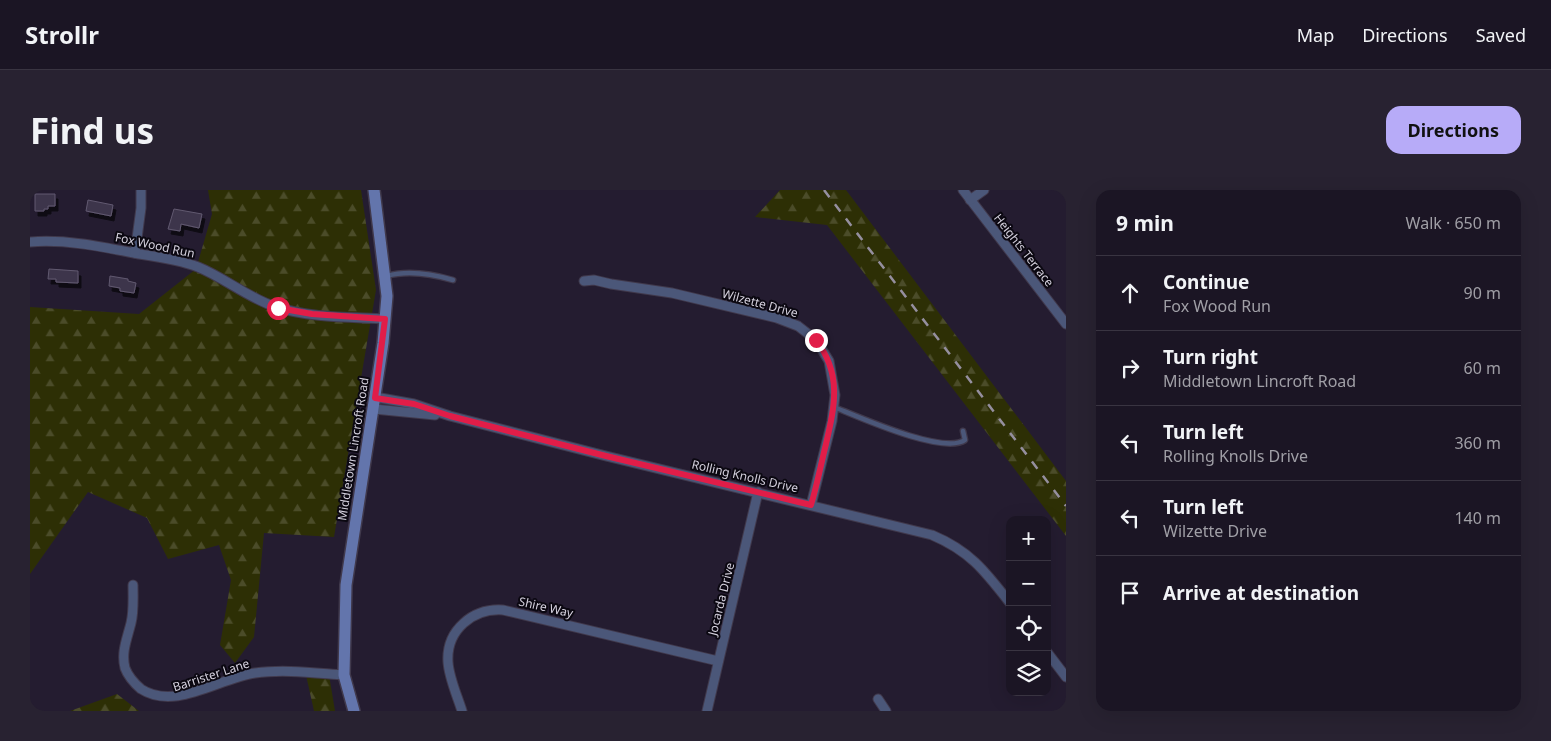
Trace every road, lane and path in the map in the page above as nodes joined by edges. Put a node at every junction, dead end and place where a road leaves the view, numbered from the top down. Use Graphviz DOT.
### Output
graph roads {
  1 [pos="141,190"];
  2 [pos="374,190"];
  3 [pos="963,190"];
  4 [pos="984,190"];
  5 [pos="970,200"];
  6 [pos="30,242"];
  7 [pos="135,253"];
  8 [pos="385,277"];
  9 [pos="453,280"];
  10 [pos="584,281"];
  11 [pos="385,319"];
  12 [pos="1066,324"];
  13 [pos="374,403"];
  14 [pos="834,407"];
  15 [pos="963,431"];
  16 [pos="758,492"];
  17 [pos="811,505"];
  18 [pos="133,585"];
  19 [pos="1006,598"];
  20 [pos="1051,657"];
  21 [pos="718,661"];
  22 [pos="344,674"];
  23 [pos="1066,677"];
  24 [pos="878,699"];
  25 [pos="354,711"];
  26 [pos="462,711"];
  27 [pos="707,711"];
  28 [pos="886,711"];
  1 -- 7 [label="street"];
  2 -- 8 [label="main road, Middletown Lincroft Road"];
  3 -- 5 [label="street, Heights Terrace"];
  4 -- 5 [label="street"];
  5 -- 12 [label="street, Heights Terrace"];
  6 -- 7 [label="street, Fox Wood Run"];
  7 -- 11 [label="street, Fox Wood Run"];
  8 -- 9 [label="lane"];
  8 -- 11 [label="main road, Middletown Lincroft Road"];
  10 -- 14 [label="street, Wilzette Drive"];
  11 -- 13 [label="main road, Middletown Lincroft Road"];
  13 -- 16 [label="street, Rolling Knolls Drive"];
  13 -- 22 [label="main road, Middletown Lincroft Road"];
  14 -- 15 [label="lane"];
  14 -- 17 [label="street, Wilzette Drive"];
  16 -- 17 [label="street, Rolling Knolls Drive"];
  16 -- 21 [label="street, Jocarda Drive"];
  17 -- 19 [label="street, Rolling Knolls Drive"];
  18 -- 22 [label="street, Barrister Lane"];
  20 -- 23 [label="street"];
  21 -- 26 [label="street, Shire Way"];
  21 -- 27 [label="street, Jocarda Drive"];
  22 -- 25 [label="main road, Middletown Lincroft Road"];
  24 -- 28 [label="street"];
}
